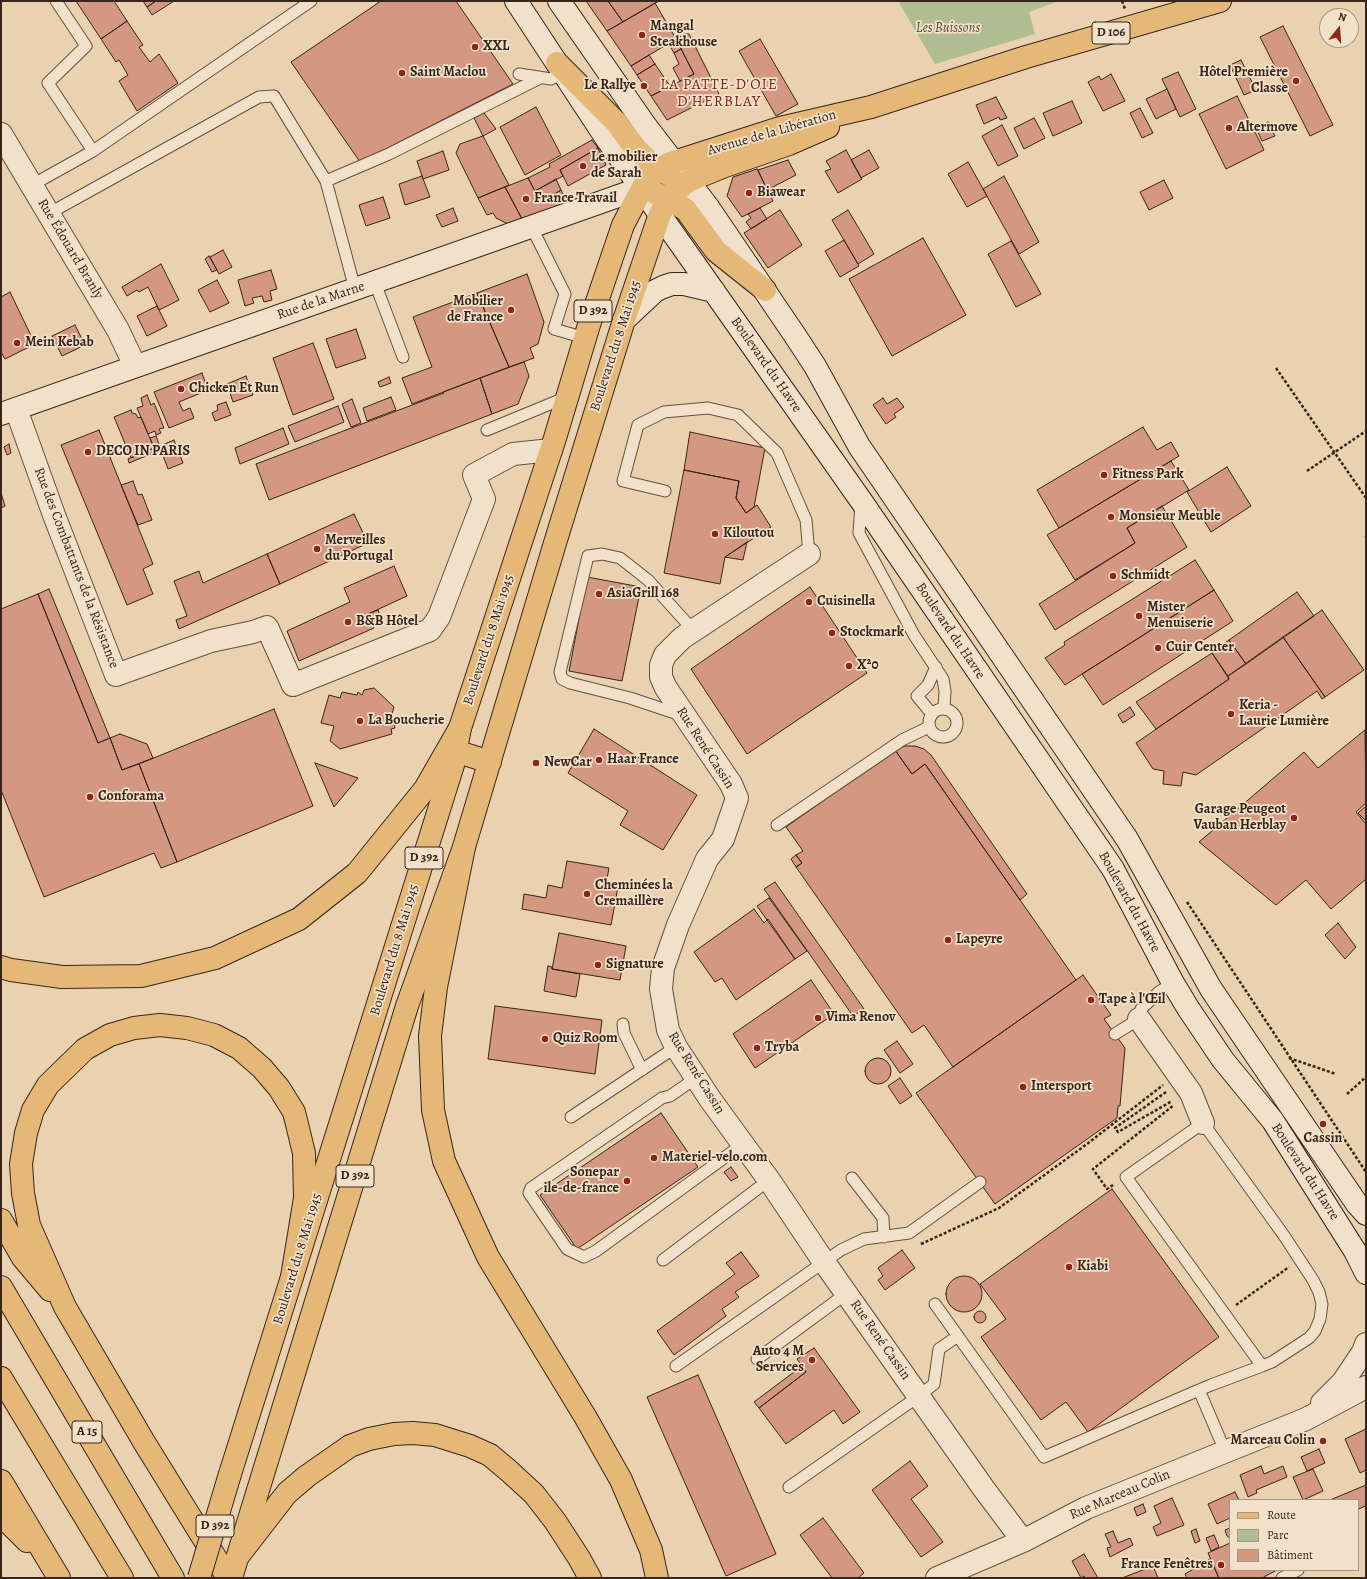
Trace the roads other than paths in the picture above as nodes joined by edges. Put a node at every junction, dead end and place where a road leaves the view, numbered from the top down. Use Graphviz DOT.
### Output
graph roads {
  1 [pos="56,1"];
  2 [pos="311,1"];
  3 [pos="516,1"];
  4 [pos="559,1"];
  5 [pos="1167,1"];
  6 [pos="1220,1"];
  7 [pos="1130,20"];
  8 [pos="560,68"];
  9 [pos="519,74"];
  10 [pos="540,78"];
  11 [pos="871,107"];
  12 [pos="1,134"];
  13 [pos="93,151"];
  14 [pos="666,166"];
  15 [pos="326,181"];
  16 [pos="688,181"];
  17 [pos="32,185"];
  18 [pos="641,188"];
  19 [pos="664,206"];
  20 [pos="48,214"];
  21 [pos="532,228"];
  22 [pos="365,286"];
  23 [pos="714,290"];
  24 [pos="765,290"];
  25 [pos="624,320"];
  26 [pos="585,338"];
  27 [pos="403,357"];
  28 [pos="135,366"];
  29 [pos="567,397"];
  30 [pos="9,411"];
  31 [pos="487,430"];
  32 [pos="551,450"];
  33 [pos="665,491"];
  34 [pos="862,502"];
  35 [pos="809,554"];
  36 [pos="694,631"];
  37 [pos="936,668"];
  38 [pos="944,708"];
  39 [pos="932,714"];
  40 [pos="686,717"];
  41 [pos="929,727"];
  42 [pos="460,728"];
  43 [pos="455,751"];
  44 [pos="490,762"];
  45 [pos="777,825"];
  46 [pos="464,847"];
  47 [pos="1,967"];
  48 [pos="1173,983"];
  49 [pos="1139,1020"];
  50 [pos="623,1024"];
  51 [pos="1115,1034"];
  52 [pos="676,1047"];
  53 [pos="642,1070"];
  54 [pos="696,1078"];
  55 [pos="572,1117"];
  56 [pos="1203,1123"];
  57 [pos="743,1144"];
  58 [pos="852,1178"];
  59 [pos="769,1180"];
  60 [pos="980,1182"];
  61 [pos="1366,1214"];
  62 [pos="1,1220"];
  63 [pos="884,1237"];
  64 [pos="663,1260"];
  65 [pos="824,1262"];
  66 [pos="1366,1273"];
  67 [pos="292,1277"];
  68 [pos="1,1287"];
  69 [pos="846,1293"];
  70 [pos="934,1304"];
  71 [pos="65,1307"];
  72 [pos="958,1336"];
  73 [pos="1366,1344"];
  74 [pos="757,1359"];
  75 [pos="676,1366"];
  76 [pos="1262,1366"];
  77 [pos="1,1378"];
  78 [pos="1366,1387"];
  79 [pos="1199,1390"];
  80 [pos="919,1396"];
  81 [pos="1306,1419"];
  82 [pos="1225,1451"];
  83 [pos="1,1481"];
  84 [pos="789,1486"];
  85 [pos="1,1515"];
  86 [pos="1023,1541"];
  87 [pos="239,1555"];
  88 [pos="1296,1571"];
  89 [pos="56,1572"];
  90 [pos="122,1578"];
  91 [pos="173,1578"];
  92 [pos="199,1578"];
  93 [pos="228,1578"];
  94 [pos="231,1578"];
  95 [pos="590,1578"];
  96 [pos="657,1578"];
  97 [pos="937,1578"];
  98 [pos="1282,1578"];
  1 -- 13 [label="lane"];
  2 -- 13 [label="lane"];
  3 -- 8 [label="street, Boulevard du Havre"];
  4 -- 14 [label="street, Boulevard du Havre"];
  5 -- 7 [label="main road, Avenue de la Libération / D 106"];
  6 -- 7 [label="main road, Avenue de la Libération / D 106"];
  7 -- 11 [label="main road, Avenue de la Libération / D 106"];
  8 -- 10 [label="lane"];
  8 -- 14 [label="main road"];
  8 -- 18 [label="street, Boulevard du Havre"];
  9 -- 10 [label="lane"];
  10 -- 15 [label="lane"];
  11 -- 14 [label="main road, Avenue de la Libération"];
  11 -- 16 [label="main road, Avenue de la Libération"];
  12 -- 17 [label="street, Rue Édouard Branly"];
  13 -- 17 [label="lane"];
  14 -- 16 [label="street, Boulevard du Havre"];
  14 -- 18 [label="main road, Boulevard du 8 Mai 1945"];
  15 -- 20 [label="lane"];
  15 -- 22 [label="lane"];
  16 -- 19 [label="main road, Avenue de la Libération"];
  16 -- 24 [label="street, Boulevard du Havre"];
  17 -- 20 [label="street, Rue Édouard Branly"];
  18 -- 19 [label="street, Boulevard du Havre"];
  18 -- 21 [label="street, Rue de la Marne"];
  18 -- 26 [label="main road, Boulevard du 8 Mai 1945 / D 392"];
  19 -- 23 [label="street, Boulevard du Havre"];
  19 -- 24 [label="main road"];
  19 -- 25 [label="main road, Boulevard du 8 Mai 1945 / D 392"];
  20 -- 28 [label="street, Rue Édouard Branly"];
  21 -- 22 [label="street, Rue de la Marne"];
  21 -- 26 [label="lane"];
  22 -- 27 [label="lane"];
  22 -- 28 [label="street, Rue de la Marne"];
  23 -- 25 [label="street"];
  23 -- 34 [label="street, Boulevard du Havre"];
  24 -- 61 [label="street, Boulevard du Havre"];
  25 -- 44 [label="main road, Boulevard du 8 Mai 1945 / D 392"];
  26 -- 29 [label="main road, Boulevard du 8 Mai 1945 / D 392"];
  28 -- 30 [label="street, Rue de la Marne"];
  29 -- 31 [label="lane"];
  29 -- 32 [label="main road, Boulevard du 8 Mai 1945 / D 392"];
  30 -- 32 [label="street, Rue des Combattants de la Résistance"];
  32 -- 42 [label="main road, Boulevard du 8 Mai 1945 / D 392"];
  33 -- 35 [label="lane"];
  34 -- 37 [label="lane"];
  34 -- 48 [label="street, Boulevard du Havre"];
  35 -- 36 [label="street, Rue René Cassin"];
  36 -- 40 [label="street, Rue René Cassin"];
  36 -- 40 [label="lane"];
  37 -- 38 [label="lane"];
  37 -- 39 [label="lane"];
  38 -- 39 [label="lane"];
  38 -- 41 [label="lane"];
  39 -- 41 [label="lane"];
  40 -- 52 [label="street, Rue René Cassin"];
  41 -- 45 [label="lane"];
  42 -- 43 [label="main road, Boulevard du 8 Mai 1945 / D 392"];
  42 -- 47 [label="main road"];
  43 -- 44 [label="main road"];
  43 -- 67 [label="main road, Boulevard du 8 Mai 1945 / D 392"];
  44 -- 46 [label="main road, Boulevard du 8 Mai 1945 / D 392"];
  46 -- 87 [label="main road, Boulevard du 8 Mai 1945 / D 392"];
  46 -- 96 [label="main road"];
  48 -- 49 [label="lane"];
  48 -- 66 [label="street, Boulevard du Havre"];
  49 -- 51 [label="lane"];
  49 -- 56 [label="street"];
  50 -- 53 [label="lane"];
  52 -- 53 [label="lane"];
  52 -- 54 [label="street, Rue René Cassin"];
  53 -- 55 [label="lane"];
  54 -- 57 [label="street, Rue René Cassin"];
  54 -- 57 [label="lane"];
  56 -- 76 [label="lane"];
  56 -- 76 [label="lane"];
  57 -- 59 [label="street, Rue René Cassin"];
  58 -- 63 [label="lane"];
  59 -- 64 [label="lane"];
  59 -- 65 [label="street, Rue René Cassin"];
  60 -- 63 [label="lane"];
  62 -- 71 [label="main road"];
  63 -- 65 [label="lane"];
  65 -- 69 [label="street, Rue René Cassin"];
  65 -- 75 [label="lane"];
  67 -- 71 [label="main road"];
  67 -- 92 [label="main road, Boulevard du 8 Mai 1945 / D 392, bridge"];
  68 -- 91 [label="main road, A 15"];
  69 -- 74 [label="lane"];
  69 -- 80 [label="street, Rue René Cassin"];
  70 -- 72 [label="lane"];
  71 -- 93 [label="main road"];
  72 -- 79 [label="lane"];
  72 -- 80 [label="lane"];
  73 -- 81 [label="street, Rue Marceau Colin"];
  76 -- 79 [label="lane"];
  77 -- 90 [label="main road"];
  78 -- 81 [label="street, Rue Marceau Colin"];
  79 -- 82 [label="lane"];
  80 -- 84 [label="lane"];
  80 -- 86 [label="street, Rue René Cassin"];
  81 -- 82 [label="street, Rue Marceau Colin"];
  82 -- 86 [label="street, Rue Marceau Colin"];
  83 -- 89 [label="main road"];
  85 -- 89 [label="main road"];
  86 -- 97 [label="street, Rue Marceau Colin"];
  87 -- 94 [label="main road, Boulevard du 8 Mai 1945 / D 392"];
  87 -- 95 [label="main road"];
  88 -- 98 [label="lane"];
}
